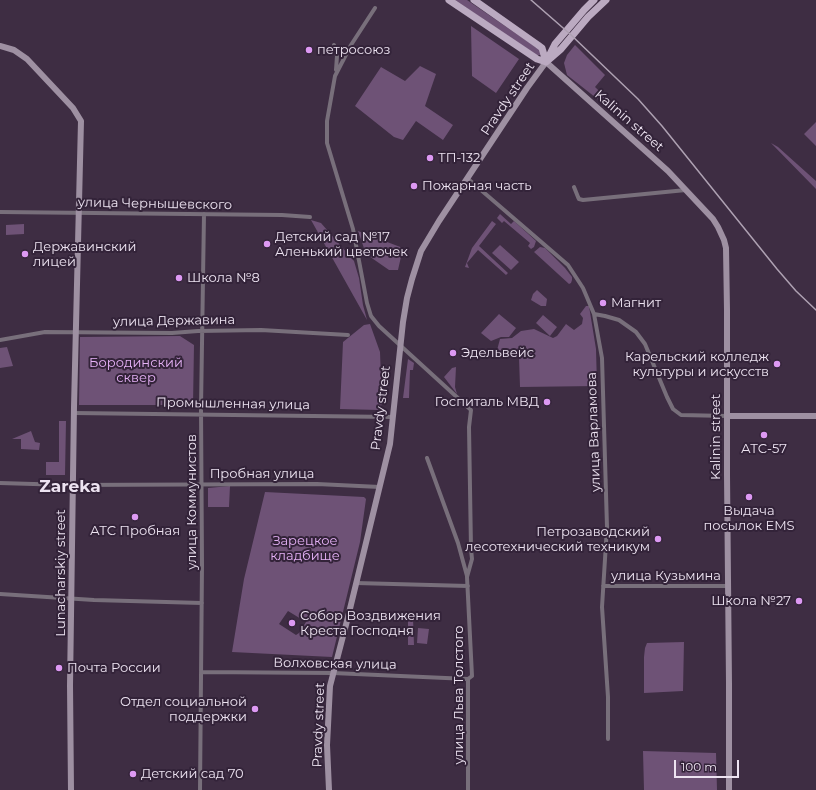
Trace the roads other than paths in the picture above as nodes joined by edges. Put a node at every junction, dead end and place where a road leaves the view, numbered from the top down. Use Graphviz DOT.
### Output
graph roads {
  1 [pos="449,0"];
  2 [pos="474,0"];
  3 [pos="588,0"];
  4 [pos="594,0"];
  5 [pos="606,0"];
  6 [pos="375,8"];
  7 [pos="584,10"];
  8 [pos="334,45"];
  9 [pos="0,46"];
  10 [pos="546,62"];
  11 [pos="335,76"];
  12 [pos="467,178"];
  13 [pos="574,187"];
  14 [pos="686,190"];
  15 [pos="0,212"];
  16 [pos="78,213"];
  17 [pos="204,214"];
  18 [pos="310,217"];
  19 [pos="594,314"];
  20 [pos="202,331"];
  21 [pos="76,332"];
  22 [pos="348,335"];
  23 [pos="0,340"];
  24 [pos="399,346"];
  25 [pos="74,413"];
  26 [pos="201,414"];
  27 [pos="393,416"];
  28 [pos="727,416"];
  29 [pos="816,416"];
  30 [pos="427,458"];
  31 [pos="0,483"];
  32 [pos="202,484"];
  33 [pos="73,485"];
  34 [pos="380,487"];
  35 [pos="467,577"];
  36 [pos="356,583"];
  37 [pos="468,586"];
  38 [pos="603,586"];
  39 [pos="728,586"];
  40 [pos="0,594"];
  41 [pos="72,598"];
  42 [pos="202,603"];
  43 [pos="201,672"];
  44 [pos="333,672"];
  45 [pos="468,679"];
  46 [pos="608,739"];
  47 [pos="71,790"];
  48 [pos="200,790"];
  49 [pos="328,790"];
  50 [pos="468,790"];
  51 [pos="729,790"];
  1 -- 10 [label="main road"];
  2 -- 10 [label="main road"];
  3 -- 7 [label="main road"];
  4 -- 7 [label="main road"];
  5 -- 10 [label="main road"];
  6 -- 11 [label="street"];
  7 -- 10 [label="main road"];
  8 -- 11 [label="street"];
  9 -- 16 [label="main road, Lunacharskiy street"];
  10 -- 12 [label="main road, Pravdy street"];
  10 -- 14 [label="main road, Kalinin street"];
  11 -- 24 [label="street, улица Льва Толстого"];
  12 -- 19 [label="street, улица Варламова"];
  12 -- 24 [label="main road, Pravdy street"];
  13 -- 14 [label="street"];
  14 -- 28 [label="main road, Kalinin street"];
  15 -- 16 [label="street, улица Чернышевского"];
  16 -- 17 [label="street, улица Чернышевского"];
  16 -- 21 [label="main road, Lunacharskiy street"];
  17 -- 18 [label="street, улица Чернышевского"];
  17 -- 20 [label="street, улица Коммунистов"];
  19 -- 28 [label="street"];
  19 -- 38 [label="street, улица Варламова"];
  20 -- 21 [label="street, улица Державина"];
  20 -- 22 [label="street, улица Державина"];
  20 -- 26 [label="street, улица Коммунистов"];
  21 -- 23 [label="street, улица Державина"];
  21 -- 25 [label="main road, Lunacharskiy street"];
  24 -- 27 [label="main road, Pravdy street"];
  24 -- 35 [label="street, улица Льва Толстого"];
  25 -- 26 [label="street, Промышленная улица"];
  25 -- 33 [label="main road, Lunacharskiy street"];
  26 -- 27 [label="street, Промышленная улица"];
  26 -- 32 [label="street, улица Коммунистов"];
  27 -- 34 [label="main road, Pravdy street"];
  28 -- 29 [label="main road"];
  28 -- 39 [label="main road, Kalinin street"];
  30 -- 35 [label="street"];
  31 -- 33 [label="street, Пробная улица"];
  32 -- 33 [label="street, Пробная улица"];
  32 -- 34 [label="street, Пробная улица"];
  32 -- 42 [label="street, улица Коммунистов"];
  33 -- 41 [label="main road, Lunacharskiy street"];
  34 -- 36 [label="main road, Pravdy street"];
  35 -- 37 [label="street, улица Льва Толстого"];
  36 -- 37 [label="street"];
  36 -- 44 [label="main road, Pravdy street"];
  37 -- 45 [label="street, улица Льва Толстого"];
  38 -- 39 [label="street, улица Кузьмина"];
  38 -- 46 [label="street, улица Варламова"];
  39 -- 51 [label="main road, Kalinin street"];
  40 -- 41 [label="street"];
  41 -- 42 [label="street"];
  41 -- 47 [label="main road, Lunacharskiy street"];
  42 -- 43 [label="street, улица Коммунистов"];
  43 -- 44 [label="street, Волховская улица"];
  43 -- 48 [label="street, улица Коммунистов"];
  44 -- 45 [label="street, Волховская улица"];
  44 -- 49 [label="main road, Pravdy street"];
  45 -- 50 [label="street, улица Льва Толстого"];
}
